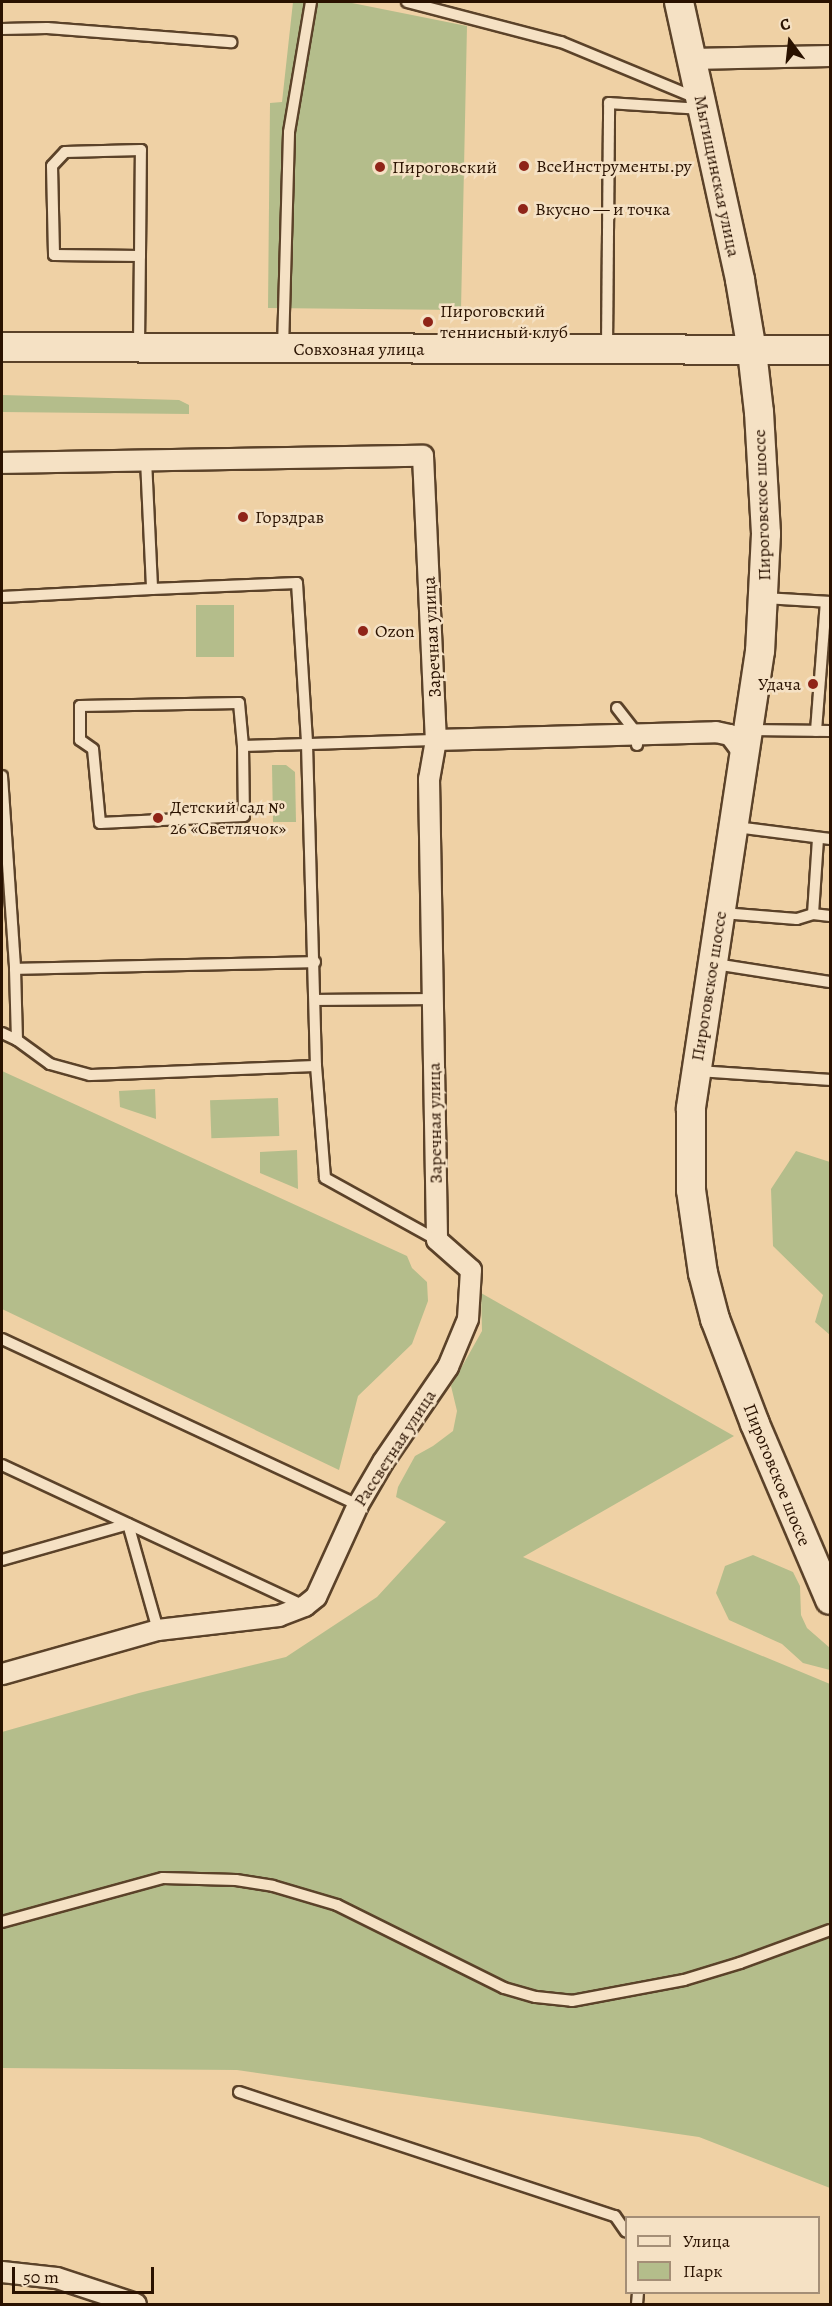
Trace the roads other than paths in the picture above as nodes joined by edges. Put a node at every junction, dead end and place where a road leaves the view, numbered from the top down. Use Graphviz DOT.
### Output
graph roads {
  1 [pos="311,2"];
  2 [pos="406,2"];
  3 [pos="679,2"];
  4 [pos="2,28"];
  5 [pos="231,42"];
  6 [pos="831,56"];
  7 [pos="692,59"];
  8 [pos="702,104"];
  9 [pos="140,256"];
  10 [pos="2,347"];
  11 [pos="139,347"];
  12 [pos="284,348"];
  13 [pos="607,350"];
  14 [pos="831,350"];
  15 [pos="752,351"];
  16 [pos="146,460"];
  17 [pos="2,463"];
  18 [pos="152,588"];
  19 [pos="2,597"];
  20 [pos="764,598"];
  21 [pos="828,602"];
  22 [pos="617,708"];
  23 [pos="816,731"];
  24 [pos="831,731"];
  25 [pos="716,732"];
  26 [pos="749,733"];
  27 [pos="637,739"];
  28 [pos="436,740"];
  29 [pos="308,744"];
  30 [pos="243,746"];
  31 [pos="2,776"];
  32 [pos="735,827"];
  33 [pos="819,839"];
  34 [pos="831,839"];
  35 [pos="721,913"];
  36 [pos="813,914"];
  37 [pos="831,916"];
  38 [pos="315,962"];
  39 [pos="713,964"];
  40 [pos="15,969"];
  41 [pos="831,982"];
  42 [pos="434,999"];
  43 [pos="315,1000"];
  44 [pos="2,1032"];
  45 [pos="17,1041"];
  46 [pos="316,1066"];
  47 [pos="695,1070"];
  48 [pos="831,1080"];
  49 [pos="437,1240"];
  50 [pos="2,1339"];
  51 [pos="2,1465"];
  52 [pos="358,1505"];
  53 [pos="128,1524"];
  54 [pos="2,1560"];
  55 [pos="831,1600"];
  56 [pos="305,1606"];
  57 [pos="158,1630"];
  58 [pos="2,1674"];
  59 [pos="2,1922"];
  60 [pos="831,1930"];
  61 [pos="238,2092"];
  62 [pos="625,2229"];
  63 [pos="2,2272"];
  64 [pos="136,2304"];
  1 -- 12 [label="lane"];
  2 -- 8 [label="lane"];
  3 -- 7 [label="main road, Мытищинская улица"];
  4 -- 5 [label="lane"];
  6 -- 7 [label="street"];
  7 -- 8 [label="main road, Мытищинская улица"];
  8 -- 13 [label="lane"];
  8 -- 15 [label="main road, Мытищинская улица"];
  9 -- 9 [label="lane"];
  9 -- 11 [label="lane"];
  10 -- 11 [label="main road, Совхозная улица"];
  11 -- 12 [label="main road, Совхозная улица"];
  12 -- 13 [label="main road, Совхозная улица"];
  13 -- 15 [label="main road, Совхозная улица"];
  14 -- 15 [label="main road, Совхозная улица"];
  15 -- 20 [label="main road, Пироговское шоссе"];
  16 -- 17 [label="street, Заречная улица"];
  16 -- 18 [label="lane"];
  16 -- 28 [label="street, Заречная улица"];
  18 -- 19 [label="lane"];
  18 -- 29 [label="lane"];
  20 -- 21 [label="lane"];
  20 -- 26 [label="main road, Пироговское шоссе"];
  21 -- 23 [label="lane"];
  22 -- 27 [label="lane"];
  23 -- 24 [label="lane"];
  23 -- 26 [label="lane"];
  25 -- 26 [label="street"];
  25 -- 26 [label="street"];
  25 -- 27 [label="street"];
  26 -- 32 [label="main road, Пироговское шоссе"];
  27 -- 28 [label="street"];
  28 -- 29 [label="lane"];
  28 -- 42 [label="street, Заречная улица"];
  29 -- 30 [label="lane"];
  29 -- 38 [label="lane"];
  30 -- 30 [label="lane"];
  31 -- 40 [label="lane"];
  32 -- 33 [label="lane"];
  32 -- 35 [label="main road, Пироговское шоссе"];
  33 -- 34 [label="lane"];
  33 -- 36 [label="lane"];
  35 -- 36 [label="lane"];
  35 -- 39 [label="main road, Пироговское шоссе"];
  36 -- 37 [label="lane"];
  38 -- 40 [label="lane"];
  38 -- 43 [label="lane"];
  39 -- 41 [label="lane"];
  39 -- 47 [label="main road, Пироговское шоссе"];
  40 -- 45 [label="lane"];
  42 -- 43 [label="lane"];
  42 -- 49 [label="street, Заречная улица"];
  43 -- 46 [label="lane"];
  44 -- 45 [label="lane"];
  45 -- 46 [label="lane"];
  46 -- 49 [label="lane"];
  47 -- 48 [label="lane"];
  47 -- 55 [label="main road, Пироговское шоссе"];
  49 -- 52 [label="street, Рассветная улица"];
  50 -- 52 [label="lane"];
  51 -- 53 [label="lane"];
  52 -- 56 [label="street, Рассветная улица"];
  53 -- 54 [label="lane"];
  53 -- 56 [label="lane"];
  53 -- 57 [label="lane"];
  56 -- 57 [label="street"];
  57 -- 58 [label="street"];
  59 -- 60 [label="lane"];
  61 -- 62 [label="lane"];
  63 -- 64 [label="street"];
}
